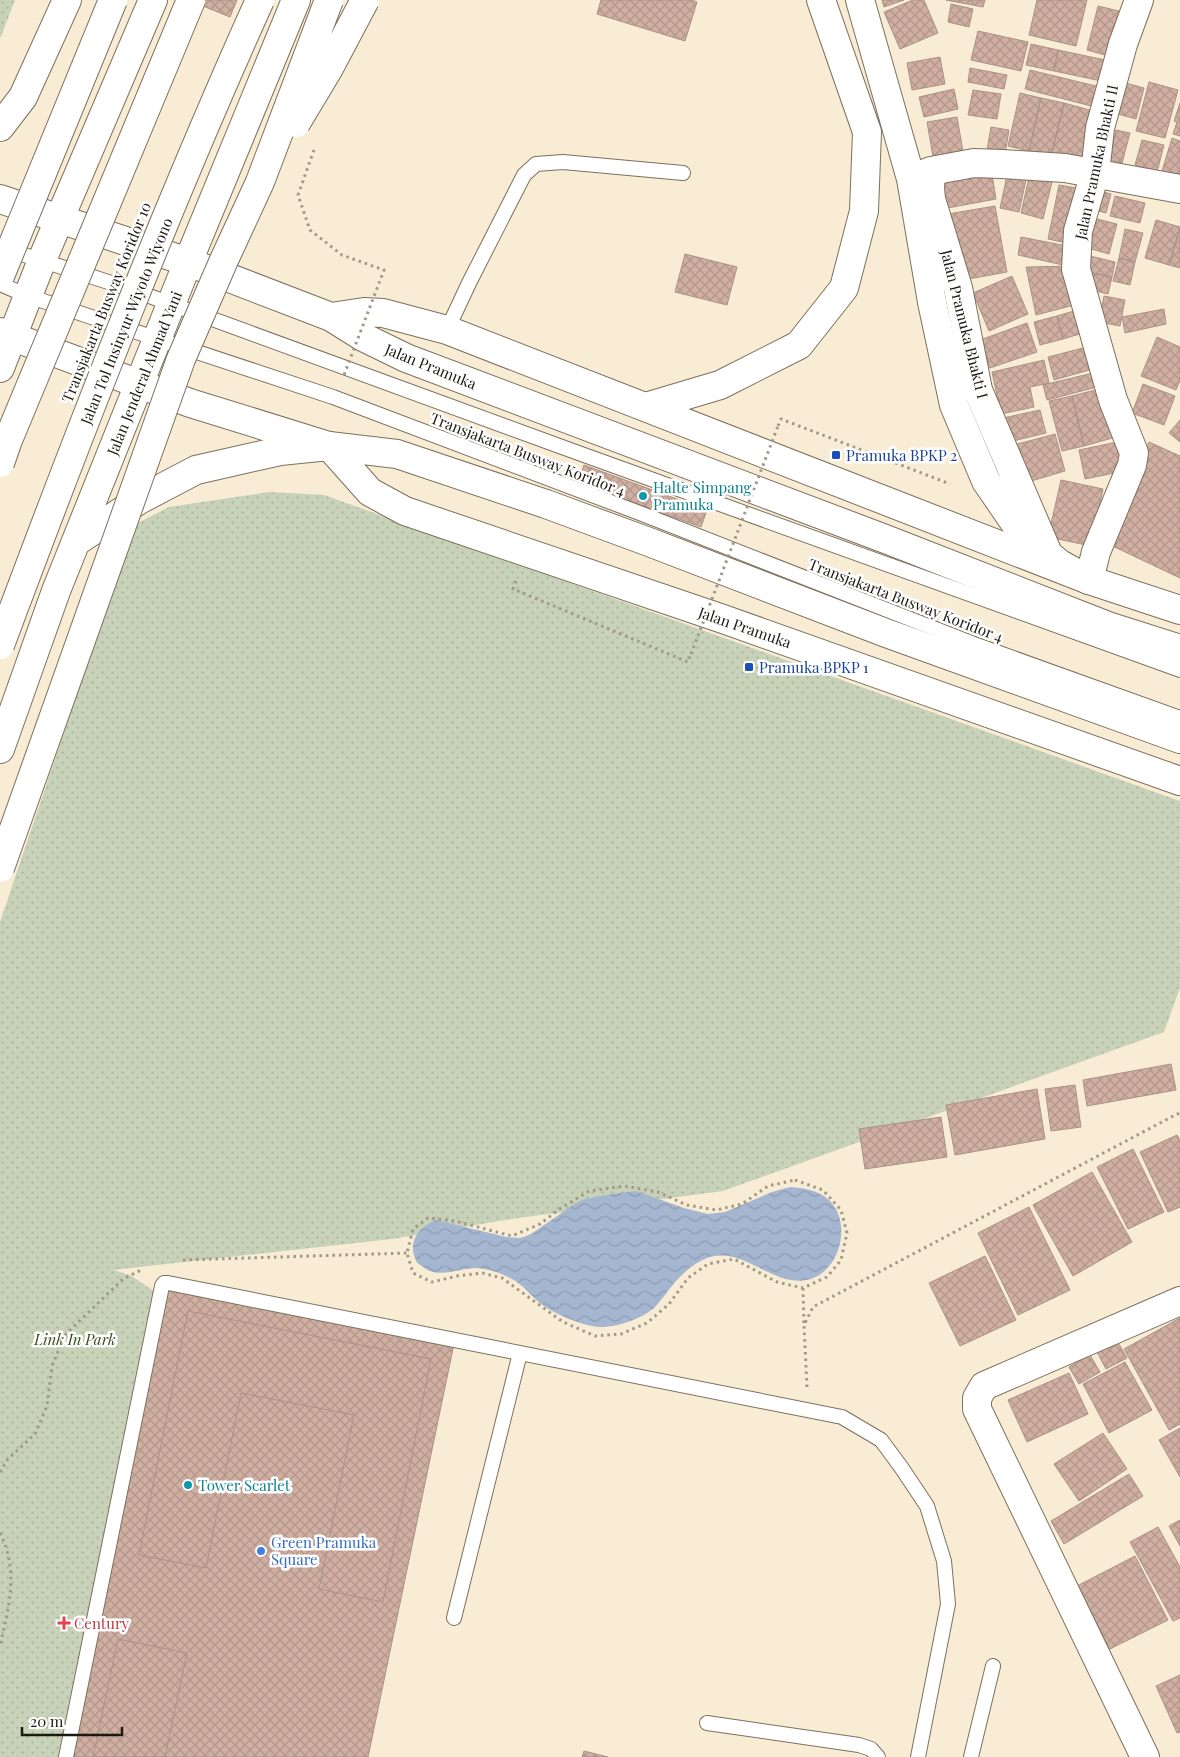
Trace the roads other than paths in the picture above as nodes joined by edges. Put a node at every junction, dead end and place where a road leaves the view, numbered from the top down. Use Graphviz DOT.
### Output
graph roads {
  1 [pos="67,0"];
  2 [pos="113,0"];
  3 [pos="153,0"];
  4 [pos="182,0"];
  5 [pos="190,0"];
  6 [pos="251,0"];
  7 [pos="260,0"];
  8 [pos="296,0"];
  9 [pos="329,0"];
  10 [pos="365,0"];
  11 [pos="821,0"];
  12 [pos="860,0"];
  13 [pos="1139,0"];
  14 [pos="0,126"];
  15 [pos="683,173"];
  16 [pos="1095,173"];
  17 [pos="921,175"];
  18 [pos="260,182"];
  19 [pos="1180,189"];
  20 [pos="0,199"];
  21 [pos="72,223"];
  22 [pos="0,247"];
  23 [pos="146,247"];
  24 [pos="42,260"];
  25 [pos="188,262"];
  26 [pos="69,268"];
  27 [pos="0,276"];
  28 [pos="0,284"];
  29 [pos="130,289"];
  30 [pos="28,296"];
  31 [pos="55,304"];
  32 [pos="172,304"];
  33 [pos="331,317"];
  34 [pos="114,324"];
  35 [pos="448,330"];
  36 [pos="6,334"];
  37 [pos="158,339"];
  38 [pos="39,346"];
  39 [pos="0,368"];
  40 [pos="95,368"];
  41 [pos="140,384"];
  42 [pos="646,407"];
  43 [pos="329,446"];
  44 [pos="0,452"];
  45 [pos="0,463"];
  46 [pos="77,541"];
  47 [pos="1089,580"];
  48 [pos="1180,610"];
  49 [pos="0,621"];
  50 [pos="1134,634"];
  51 [pos="0,645"];
  52 [pos="1180,649"];
  53 [pos="1180,670"];
  54 [pos="1180,718"];
  55 [pos="1180,739"];
  56 [pos="0,749"];
  57 [pos="1180,781"];
  58 [pos="0,868"];
  59 [pos="1180,1301"];
  60 [pos="520,1353"];
  61 [pos="454,1618"];
  62 [pos="993,1666"];
  63 [pos="707,1722"];
  64 [pos="66,1757"];
  65 [pos="878,1757"];
  66 [pos="918,1757"];
  67 [pos="971,1757"];
  68 [pos="1145,1757"];
  1 -- 14 [label="main road"];
  2 -- 27 [label="main road, bridge"];
  3 -- 21 [label="main road"];
  4 -- 21 [label="lane"];
  5 -- 45 [label="main road, bridge"];
  6 -- 23 [label="lane, Transjakarta Busway Koridor 10"];
  7 -- 51 [label="main road, Jalan Tol Insinyur Wiyoto Wiyono, bridge"];
  8 -- 25 [label="main road, Jalan Jenderal Ahmad Yani"];
  9 -- 18 [label="main road, bridge"];
  10 -- 18 [label="main road, bridge"];
  11 -- 42 [label="main road"];
  12 -- 17 [label="main road"];
  13 -- 16 [label="main road, Jalan Pramuka Bhakti II"];
  15 -- 35 [label="lane"];
  16 -- 17 [label="main road"];
  16 -- 19 [label="main road"];
  16 -- 47 [label="main road, Jalan Pramuka Bhakti II"];
  17 -- 47 [label="main road"];
  18 -- 58 [label="main road, bridge"];
  20 -- 21 [label="main road, Jalan Pramuka"];
  21 -- 23 [label="main road, Jalan Pramuka"];
  21 -- 24 [label="main road"];
  21 -- 26 [label="lane"];
  22 -- 24 [label="lane, Transjakarta Busway Koridor 4"];
  23 -- 25 [label="main road, Jalan Pramuka"];
  23 -- 29 [label="lane, Transjakarta Busway Koridor 10"];
  24 -- 26 [label="lane, Transjakarta Busway Koridor 4"];
  24 -- 30 [label="main road"];
  25 -- 32 [label="main road, Jalan Jenderal Ahmad Yani"];
  25 -- 33 [label="main road, Jalan Pramuka"];
  26 -- 29 [label="lane, Transjakarta Busway Koridor 4"];
  26 -- 31 [label="lane"];
  28 -- 30 [label="lane, Transjakarta Busway Koridor 4"];
  29 -- 32 [label="lane, Transjakarta Busway Koridor 4"];
  29 -- 34 [label="lane, Transjakarta Busway Koridor 10"];
  30 -- 31 [label="lane, Transjakarta Busway Koridor 4"];
  30 -- 36 [label="main road"];
  31 -- 34 [label="lane, Transjakarta Busway Koridor 4"];
  31 -- 38 [label="lane"];
  32 -- 37 [label="main road, Jalan Jenderal Ahmad Yani"];
  32 -- 53 [label="lane, Transjakarta Busway Koridor 4"];
  33 -- 35 [label="main road, Jalan Pramuka"];
  33 -- 50 [label="main road, Jalan Pramuka"];
  34 -- 37 [label="lane, Transjakarta Busway Koridor 4"];
  34 -- 40 [label="lane, Transjakarta Busway Koridor 10"];
  35 -- 42 [label="main road, Jalan Pramuka"];
  36 -- 38 [label="main road"];
  36 -- 39 [label="main road"];
  37 -- 41 [label="main road, Jalan Jenderal Ahmad Yani"];
  37 -- 54 [label="lane, Transjakarta Busway Koridor 4"];
  38 -- 40 [label="main road"];
  38 -- 44 [label="lane"];
  40 -- 41 [label="main road"];
  40 -- 49 [label="lane, Transjakarta Busway Koridor 10"];
  41 -- 43 [label="main road"];
  41 -- 46 [label="main road, Jalan Jenderal Ahmad Yani"];
  42 -- 47 [label="main road, Jalan Pramuka"];
  43 -- 46 [label="main road"];
  43 -- 55 [label="main road"];
  43 -- 57 [label="main road, Jalan Pramuka"];
  46 -- 56 [label="main road, Jalan Jenderal Ahmad Yani"];
  47 -- 48 [label="main road, Jalan Pramuka"];
  47 -- 50 [label="main road"];
  50 -- 52 [label="main road, Jalan Pramuka"];
  59 -- 68 [label="main road"];
  60 -- 61 [label="lane"];
  60 -- 64 [label="lane"];
  60 -- 66 [label="lane"];
  62 -- 67 [label="lane"];
  63 -- 65 [label="lane"];
}
